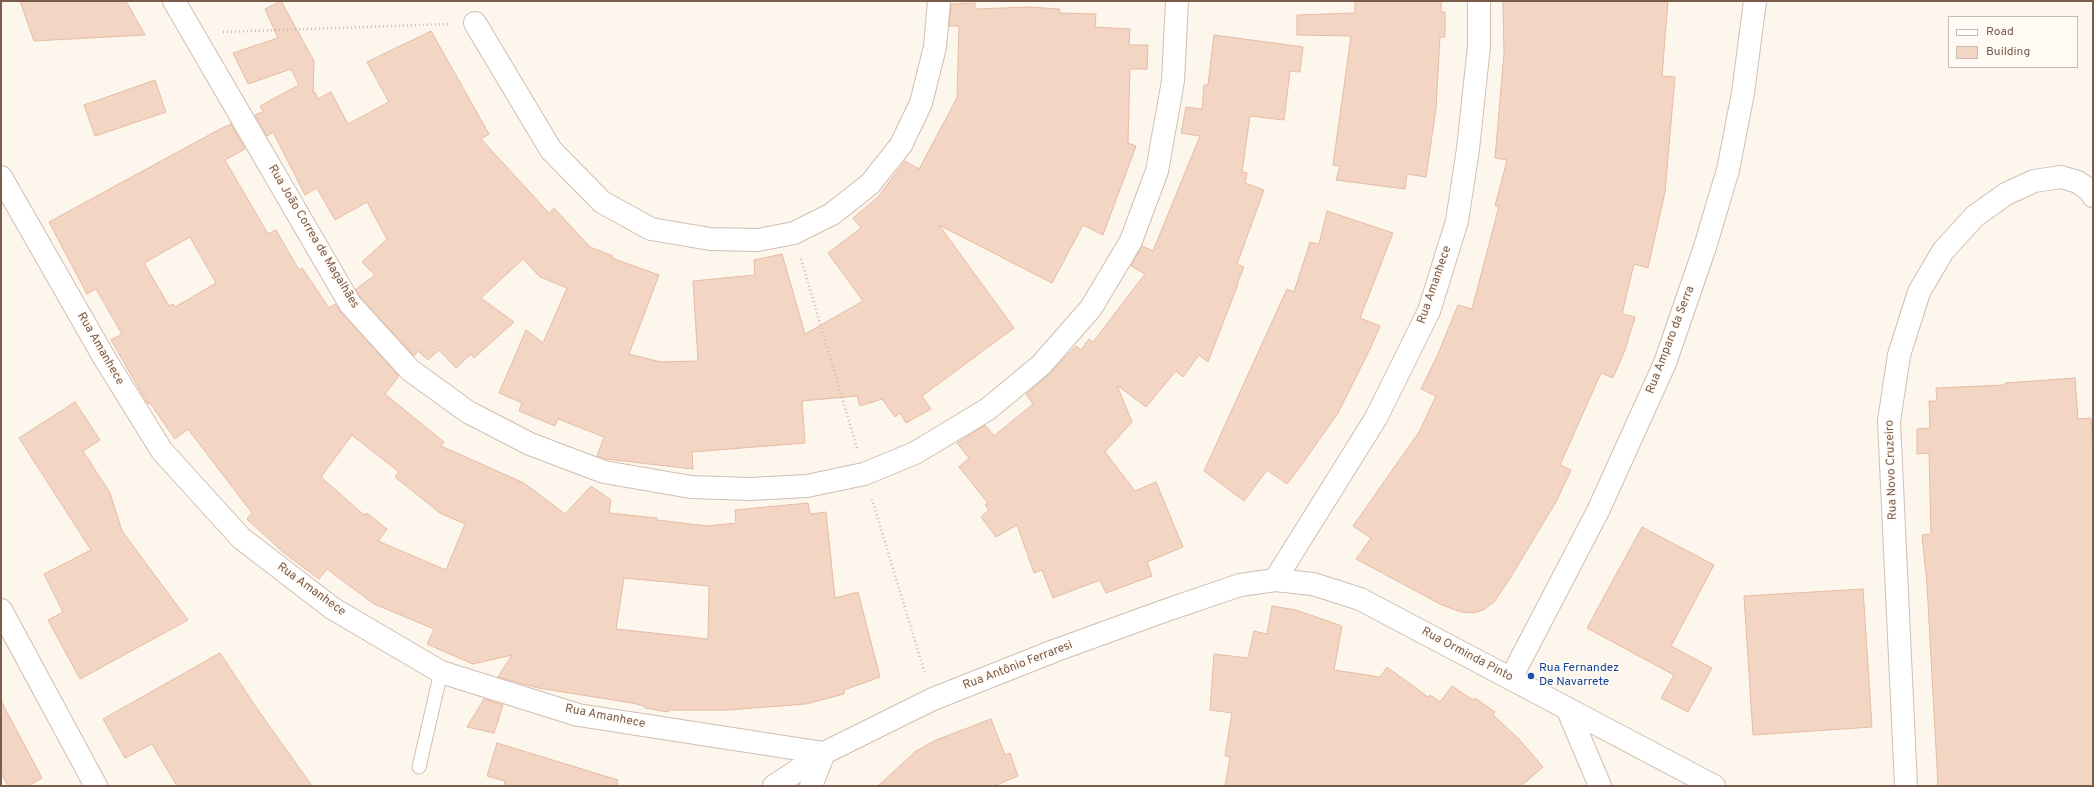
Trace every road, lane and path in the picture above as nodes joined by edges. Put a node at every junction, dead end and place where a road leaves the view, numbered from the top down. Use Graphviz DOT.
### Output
graph roads {
  1 [pos="174,1"];
  2 [pos="939,1"];
  3 [pos="1177,1"];
  4 [pos="1479,1"];
  5 [pos="1755,1"];
  6 [pos="475,23"];
  7 [pos="192,33"];
  8 [pos="1,177"];
  9 [pos="2093,196"];
  10 [pos="794,233"];
  11 [pos="864,474"];
  12 [pos="1275,580"];
  13 [pos="1,610"];
  14 [pos="440,672"];
  15 [pos="1511,678"];
  16 [pos="933,699"];
  17 [pos="1567,708"];
  18 [pos="824,753"];
  19 [pos="419,767"];
  20 [pos="96,786"];
  21 [pos="774,786"];
  22 [pos="811,786"];
  23 [pos="1600,786"];
  24 [pos="1714,786"];
  25 [pos="1906,786"];
  1 -- 7 [label="street, Rua João Correa de Magalhães"];
  2 -- 10 [label="street"];
  3 -- 11 [label="street, Rua João Correa de Magalhães"];
  4 -- 12 [label="street, Rua Amanhece"];
  5 -- 15 [label="street, Rua Amparo da Serra"];
  6 -- 7 [label="path"];
  6 -- 10 [label="street"];
  7 -- 11 [label="street, Rua João Correa de Magalhães"];
  8 -- 14 [label="street, Rua Amanhece"];
  9 -- 25 [label="street, Rua Novo Cruzeiro"];
  10 -- 11 [label="path"];
  11 -- 16 [label="path"];
  12 -- 15 [label="street, Rua Orminda Pinto"];
  12 -- 16 [label="street, Rua Antônio Ferraresi"];
  13 -- 20 [label="street"];
  14 -- 18 [label="street, Rua Amanhece"];
  14 -- 19 [label="lane"];
  15 -- 17 [label="street, Rua Orminda Pinto"];
  16 -- 18 [label="street, Rua Antônio Ferraresi"];
  17 -- 23 [label="street"];
  17 -- 24 [label="street, Rua Orminda Pinto"];
  18 -- 21 [label="street, Rua Antônio Ferraresi"];
  18 -- 22 [label="street"];
}
